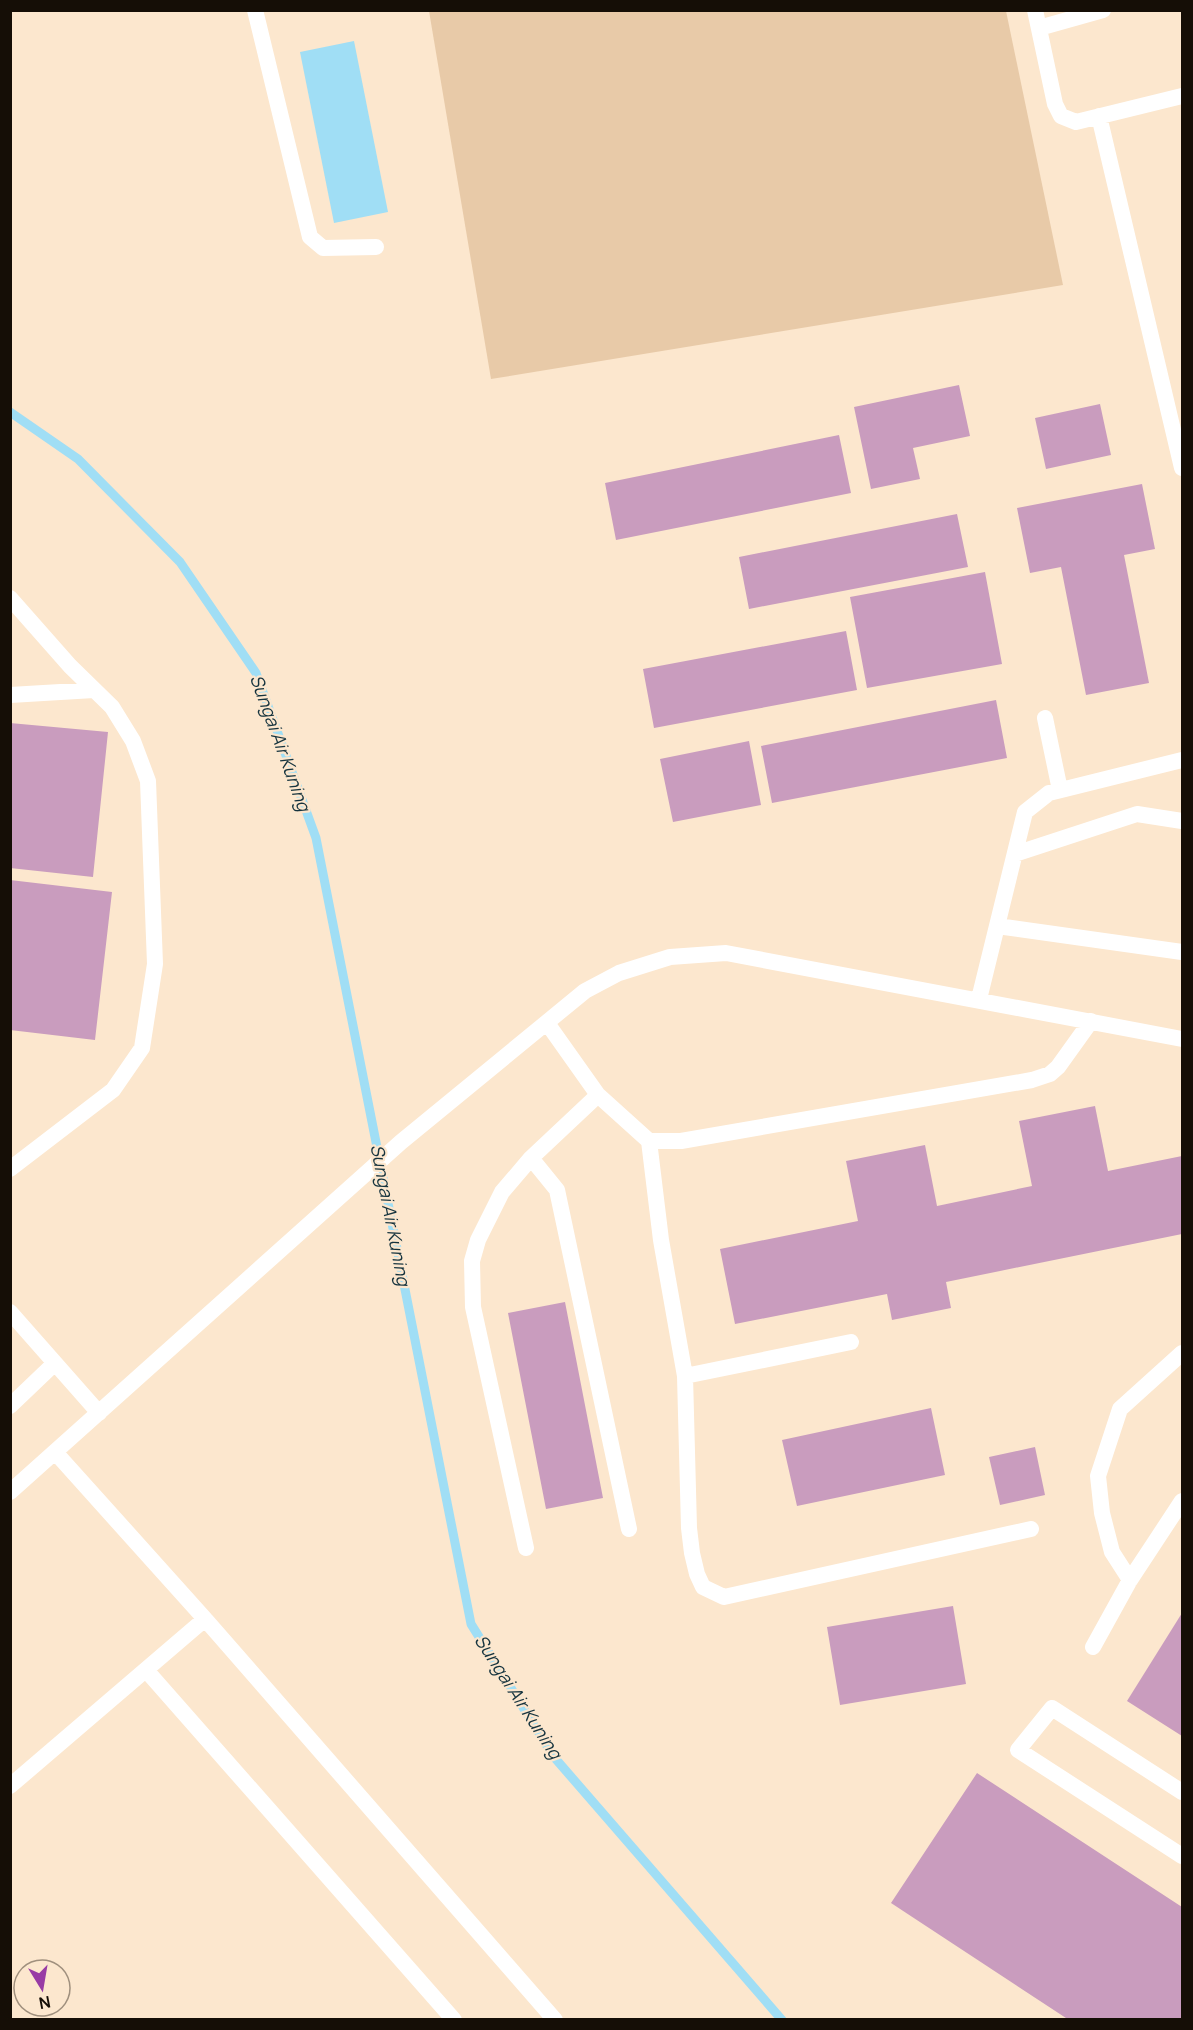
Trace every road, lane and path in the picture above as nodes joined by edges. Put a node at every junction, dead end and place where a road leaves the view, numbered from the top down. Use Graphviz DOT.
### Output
graph roads {
  1 [pos="255,10"];
  2 [pos="1035,10"];
  3 [pos="1103,10"];
  4 [pos="1039,28"];
  5 [pos="1182,96"];
  6 [pos="1099,116"];
  7 [pos="376,247"];
  8 [pos="1182,468"];
  9 [pos="10,598"];
  10 [pos="94,690"];
  11 [pos="10,696"];
  12 [pos="1045,718"];
  13 [pos="1182,760"];
  14 [pos="1060,790"];
  15 [pos="1182,821"];
  16 [pos="1015,854"];
  17 [pos="997,926"];
  18 [pos="1182,952"];
  19 [pos="979,999"];
  20 [pos="1091,1021"];
  21 [pos="547,1023"];
  22 [pos="1182,1039"];
  23 [pos="598,1095"];
  24 [pos="649,1142"];
  25 [pos="531,1158"];
  26 [pos="10,1169"];
  27 [pos="10,1312"];
  28 [pos="851,1342"];
  29 [pos="1182,1353"];
  30 [pos="55,1363"];
  31 [pos="685,1376"];
  32 [pos="10,1406"];
  33 [pos="99,1413"];
  34 [pos="55,1452"];
  35 [pos="10,1492"];
  36 [pos="1182,1502"];
  37 [pos="629,1529"];
  38 [pos="1031,1529"];
  39 [pos="526,1548"];
  40 [pos="1130,1580"];
  41 [pos="205,1619"];
  42 [pos="1093,1647"];
  43 [pos="146,1670"];
  44 [pos="10,1786"];
  45 [pos="1182,1792"];
  46 [pos="1182,1856"];
  47 [pos="454,2019"];
  48 [pos="555,2019"];
  1 -- 7 [label="lane"];
  2 -- 4 [label="lane"];
  3 -- 4 [label="lane"];
  4 -- 6 [label="lane"];
  5 -- 6 [label="lane"];
  6 -- 8 [label="lane"];
  9 -- 10 [label="lane"];
  10 -- 11 [label="lane"];
  10 -- 26 [label="lane"];
  12 -- 14 [label="lane"];
  13 -- 14 [label="lane"];
  14 -- 16 [label="lane"];
  15 -- 16 [label="lane"];
  16 -- 17 [label="lane"];
  17 -- 18 [label="lane"];
  17 -- 19 [label="lane"];
  19 -- 20 [label="lane"];
  19 -- 21 [label="lane"];
  20 -- 22 [label="lane"];
  20 -- 24 [label="lane"];
  21 -- 23 [label="lane"];
  21 -- 33 [label="lane"];
  23 -- 24 [label="lane"];
  23 -- 25 [label="lane"];
  24 -- 31 [label="lane"];
  25 -- 37 [label="lane"];
  25 -- 39 [label="lane"];
  27 -- 30 [label="lane"];
  28 -- 31 [label="lane"];
  29 -- 40 [label="lane"];
  30 -- 32 [label="lane"];
  30 -- 33 [label="lane"];
  31 -- 38 [label="lane"];
  33 -- 34 [label="lane"];
  34 -- 35 [label="lane"];
  34 -- 41 [label="lane"];
  36 -- 40 [label="lane"];
  40 -- 42 [label="lane"];
  41 -- 43 [label="lane"];
  41 -- 48 [label="lane"];
  43 -- 44 [label="lane"];
  43 -- 47 [label="lane"];
  45 -- 46 [label="lane"];
}
